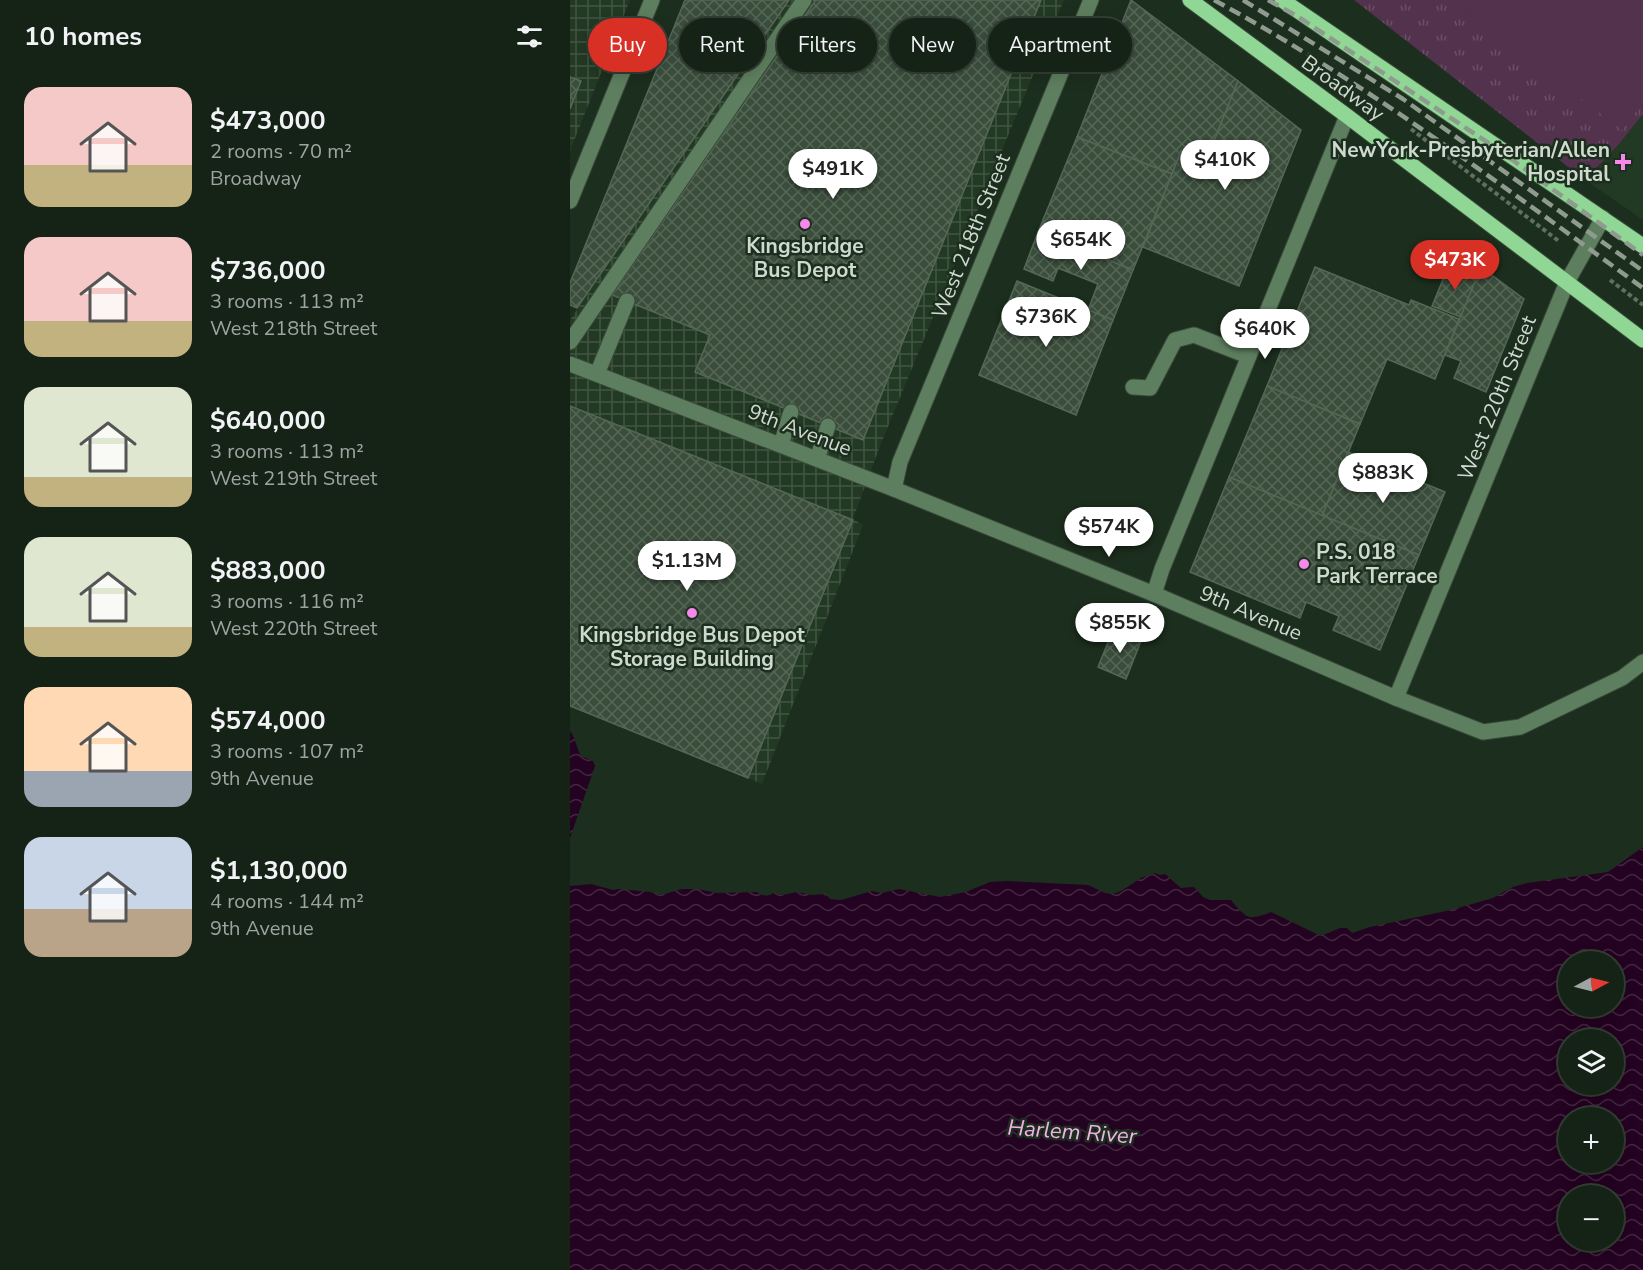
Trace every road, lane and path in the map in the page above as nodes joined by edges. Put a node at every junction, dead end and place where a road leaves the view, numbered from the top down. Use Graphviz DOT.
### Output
graph roads {
  1 [pos="652,0"];
  2 [pos="804,0"];
  3 [pos="1091,0"];
  4 [pos="1190,0"];
  5 [pos="1282,0"];
  6 [pos="1347,116"];
  7 [pos="1411,129"];
  8 [pos="570,201"];
  9 [pos="1603,218"];
  10 [pos="1560,242"];
  11 [pos="1643,246"];
  12 [pos="1610,280"];
  13 [pos="1568,282"];
  14 [pos="627,301"];
  15 [pos="1643,305"];
  16 [pos="1643,340"];
  17 [pos="570,342"];
  18 [pos="1248,356"];
  19 [pos="570,364"];
  20 [pos="597,375"];
  21 [pos="1133,387"];
  22 [pos="791,412"];
  23 [pos="828,426"];
  24 [pos="781,445"];
  25 [pos="817,459"];
  26 [pos="894,489"];
  27 [pos="1154,594"];
  28 [pos="1643,662"];
  29 [pos="1396,698"];
  1 -- 8 [label="street"];
  2 -- 17 [label="street"];
  3 -- 26 [label="street, West 218th Street"];
  4 -- 6 [label="main road, Broadway"];
  5 -- 9 [label="main road, Broadway"];
  6 -- 13 [label="main road, Broadway"];
  6 -- 18 [label="street"];
  7 -- 10 [label="path"];
  9 -- 11 [label="main road, Broadway"];
  9 -- 13 [label="street, West 220th Street"];
  12 -- 15 [label="path"];
  13 -- 16 [label="main road, Broadway"];
  13 -- 29 [label="street, West 220th Street"];
  14 -- 20 [label="street"];
  18 -- 21 [label="street"];
  18 -- 27 [label="street"];
  19 -- 20 [label="street, 9th Avenue"];
  20 -- 24 [label="street, 9th Avenue"];
  22 -- 24 [label="street"];
  23 -- 25 [label="street"];
  24 -- 25 [label="street, 9th Avenue"];
  25 -- 26 [label="street, 9th Avenue"];
  26 -- 27 [label="street, 9th Avenue"];
  27 -- 29 [label="street, 9th Avenue"];
  28 -- 29 [label="street, 9th Avenue"];
}
